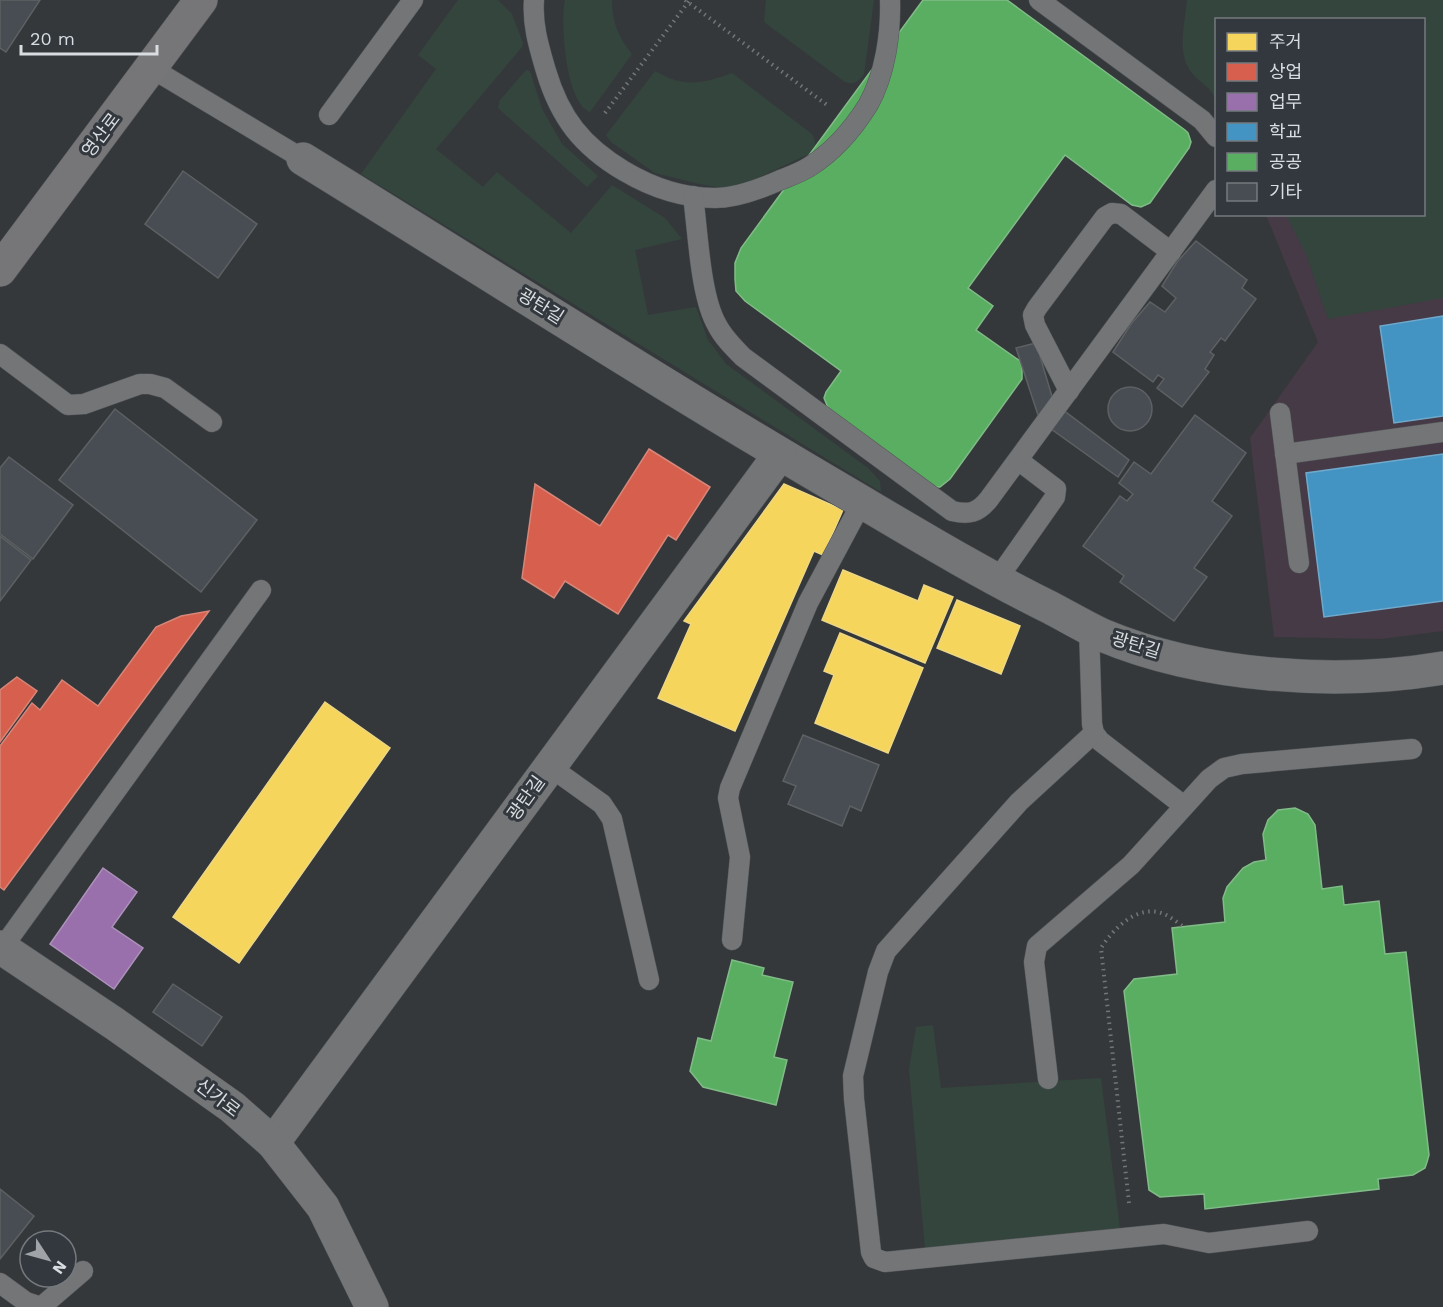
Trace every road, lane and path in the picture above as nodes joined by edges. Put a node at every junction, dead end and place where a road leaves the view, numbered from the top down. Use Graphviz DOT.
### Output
graph roads {
  1 [pos="201,0"];
  2 [pos="413,0"];
  3 [pos="534,0"];
  4 [pos="890,0"];
  5 [pos="1039,0"];
  6 [pos="687,1"];
  7 [pos="151,68"];
  8 [pos="830,107"];
  9 [pos="604,114"];
  10 [pos="329,115"];
  11 [pos="1215,136"];
  12 [pos="303,159"];
  13 [pos="1215,191"];
  14 [pos="693,196"];
  15 [pos="1171,252"];
  16 [pos="0,270"];
  17 [pos="0,354"];
  18 [pos="1069,391"];
  19 [pos="1280,413"];
  20 [pos="212,422"];
  21 [pos="1443,432"];
  22 [pos="780,454"];
  23 [pos="1285,454"];
  24 [pos="1018,460"];
  25 [pos="862,502"];
  26 [pos="1299,563"];
  27 [pos="996,581"];
  28 [pos="261,590"];
  29 [pos="1089,627"];
  30 [pos="1443,668"];
  31 [pos="1094,733"];
  32 [pos="1412,749"];
  33 [pos="549,766"];
  34 [pos="1184,806"];
  35 [pos="1184,927"];
  36 [pos="732,940"];
  37 [pos="1,949"];
  38 [pos="649,980"];
  39 [pos="1048,1079"];
  40 [pos="273,1143"];
  41 [pos="1129,1204"];
  42 [pos="1308,1231"];
  43 [pos="83,1271"];
  44 [pos="0,1282"];
  45 [pos="372,1307"];
  1 -- 7 [label="main road, 영산로"];
  2 -- 10 [label="lane"];
  3 -- 14 [label="lane"];
  4 -- 14 [label="lane"];
  5 -- 11 [label="lane"];
  6 -- 8 [label="path"];
  6 -- 9 [label="path"];
  7 -- 12 [label="lane"];
  7 -- 16 [label="main road, 영산로"];
  12 -- 22 [label="street, 광탄길"];
  13 -- 15 [label="lane"];
  14 -- 24 [label="lane"];
  15 -- 18 [label="lane"];
  15 -- 18 [label="lane"];
  17 -- 20 [label="lane"];
  18 -- 24 [label="lane"];
  19 -- 23 [label="lane"];
  21 -- 23 [label="lane"];
  22 -- 25 [label="street, 광탄길"];
  22 -- 33 [label="street, 광탄길"];
  23 -- 26 [label="lane"];
  24 -- 27 [label="lane"];
  25 -- 27 [label="street, 광탄길"];
  25 -- 36 [label="lane"];
  27 -- 29 [label="street, 광탄길"];
  28 -- 37 [label="lane, 신가로"];
  29 -- 30 [label="street, 광탄길"];
  29 -- 31 [label="lane"];
  31 -- 34 [label="lane"];
  31 -- 42 [label="lane"];
  32 -- 34 [label="lane"];
  33 -- 38 [label="lane"];
  33 -- 40 [label="street, 광탄길"];
  34 -- 39 [label="lane"];
  35 -- 41 [label="path"];
  37 -- 40 [label="street, 신가로"];
  40 -- 45 [label="street, 신가로"];
  43 -- 44 [label="lane"];
}
